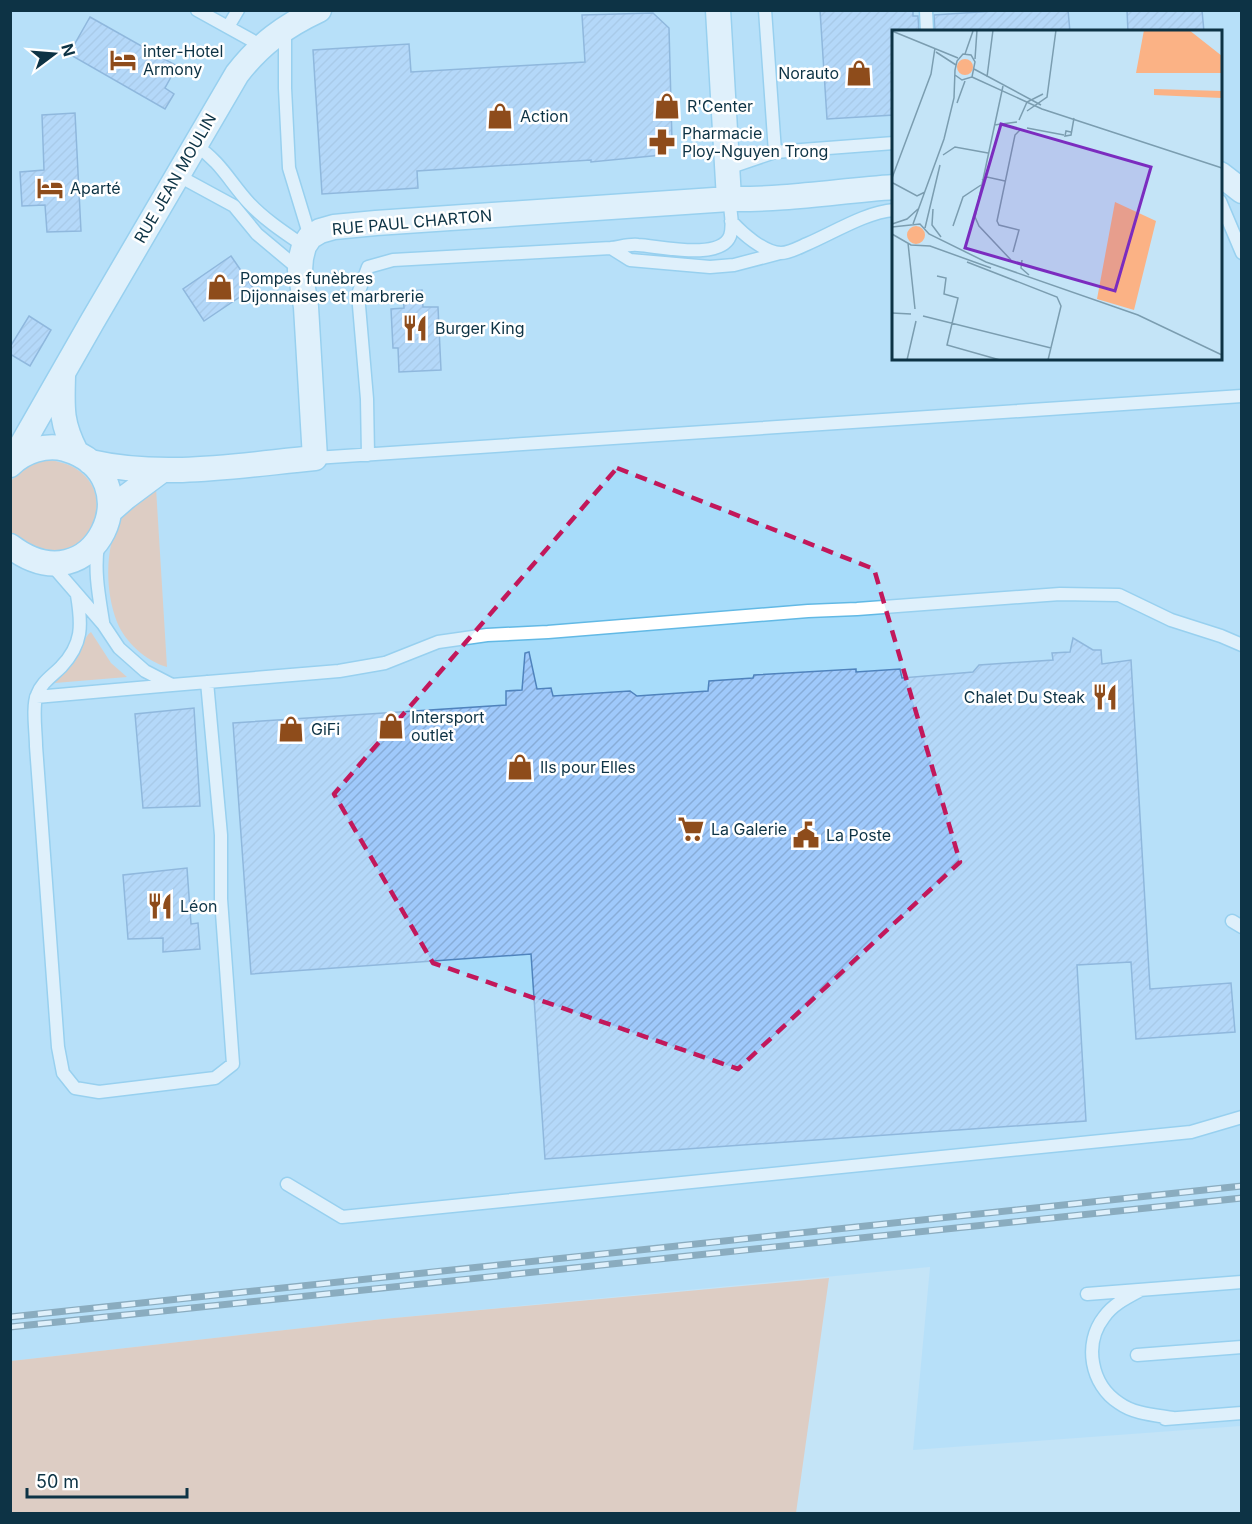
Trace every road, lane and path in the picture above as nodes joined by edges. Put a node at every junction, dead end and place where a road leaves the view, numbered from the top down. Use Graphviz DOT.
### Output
graph roads {
  1 [pos="197,10"];
  2 [pos="238,10"];
  3 [pos="319,10"];
  4 [pos="765,10"];
  5 [pos="926,10"];
  6 [pos="719,11"];
  7 [pos="228,27"];
  8 [pos="285,27"];
  9 [pos="927,30"];
  10 [pos="262,46"];
  11 [pos="892,143"];
  12 [pos="195,145"];
  13 [pos="775,152"];
  14 [pos="728,168"];
  15 [pos="177,175"];
  16 [pos="1222,175"];
  17 [pos="892,188"];
  18 [pos="1242,191"];
  19 [pos="1222,203"];
  20 [pos="730,210"];
  21 [pos="892,210"];
  22 [pos="307,242"];
  23 [pos="611,248"];
  24 [pos="1242,252"];
  25 [pos="780,253"];
  26 [pos="300,270"];
  27 [pos="63,374"];
  28 [pos="1242,396"];
  29 [pos="369,455"];
  30 [pos="83,457"];
  31 [pos="315,458"];
  32 [pos="11,463"];
  33 [pos="161,471"];
  34 [pos="110,511"];
  35 [pos="99,541"];
  36 [pos="10,546"];
  37 [pos="44,563"];
  38 [pos="10,566"];
  39 [pos="77,594"];
  40 [pos="103,624"];
  41 [pos="1242,645"];
  42 [pos="207,682"];
  43 [pos="172,685"];
  44 [pos="36,697"];
  45 [pos="1242,1117"];
  46 [pos="287,1184"];
  47 [pos="1242,1282"];
  48 [pos="1142,1290"];
  49 [pos="1087,1294"];
  50 [pos="1242,1347"];
  51 [pos="1137,1355"];
  52 [pos="1242,1413"];
  53 [pos="1173,1418"];
  54 [pos="1144,1420"];
  1 -- 7 [label="lane"];
  2 -- 7 [label="lane"];
  3 -- 8 [label="street, RUE JEAN MOULIN"];
  4 -- 13 [label="lane"];
  5 -- 9 [label="lane"];
  6 -- 14 [label="street"];
  7 -- 10 [label="lane"];
  8 -- 10 [label="street, RUE JEAN MOULIN"];
  8 -- 22 [label="lane"];
  10 -- 12 [label="street, RUE JEAN MOULIN"];
  11 -- 13 [label="lane"];
  12 -- 15 [label="street, RUE JEAN MOULIN"];
  12 -- 22 [label="lane"];
  13 -- 14 [label="lane"];
  14 -- 20 [label="street"];
  15 -- 26 [label="lane"];
  15 -- 27 [label="street, RUE JEAN MOULIN"];
  16 -- 18 [label="street"];
  17 -- 20 [label="street, RUE PAUL CHARTON"];
  19 -- 24 [label="lane"];
  20 -- 22 [label="street, RUE PAUL CHARTON"];
  20 -- 23 [label="lane"];
  20 -- 25 [label="lane"];
  21 -- 25 [label="lane"];
  22 -- 26 [label="street"];
  23 -- 25 [label="lane"];
  23 -- 29 [label="lane"];
  26 -- 31 [label="street"];
  27 -- 30 [label="street, RUE JEAN MOULIN"];
  27 -- 32 [label="street, RUE JEAN MOULIN"];
  28 -- 29 [label="lane"];
  29 -- 31 [label="lane"];
  30 -- 32 [label="street"];
  30 -- 33 [label="street"];
  30 -- 34 [label="street, RUE JEAN MOULIN"];
  31 -- 33 [label="street"];
  33 -- 34 [label="street"];
  34 -- 35 [label="street"];
  35 -- 37 [label="street"];
  35 -- 40 [label="lane"];
  36 -- 37 [label="street"];
  37 -- 38 [label="street"];
  37 -- 39 [label="lane"];
  39 -- 40 [label="lane"];
  39 -- 44 [label="lane"];
  40 -- 43 [label="lane"];
  41 -- 42 [label="lane"];
  42 -- 43 [label="lane"];
  42 -- 44 [label="lane"];
  43 -- 44 [label="lane"];
  45 -- 46 [label="lane"];
  47 -- 48 [label="lane"];
  48 -- 49 [label="lane"];
  48 -- 53 [label="lane"];
  50 -- 51 [label="lane"];
  52 -- 53 [label="lane"];
  53 -- 54 [label="lane"];
}
